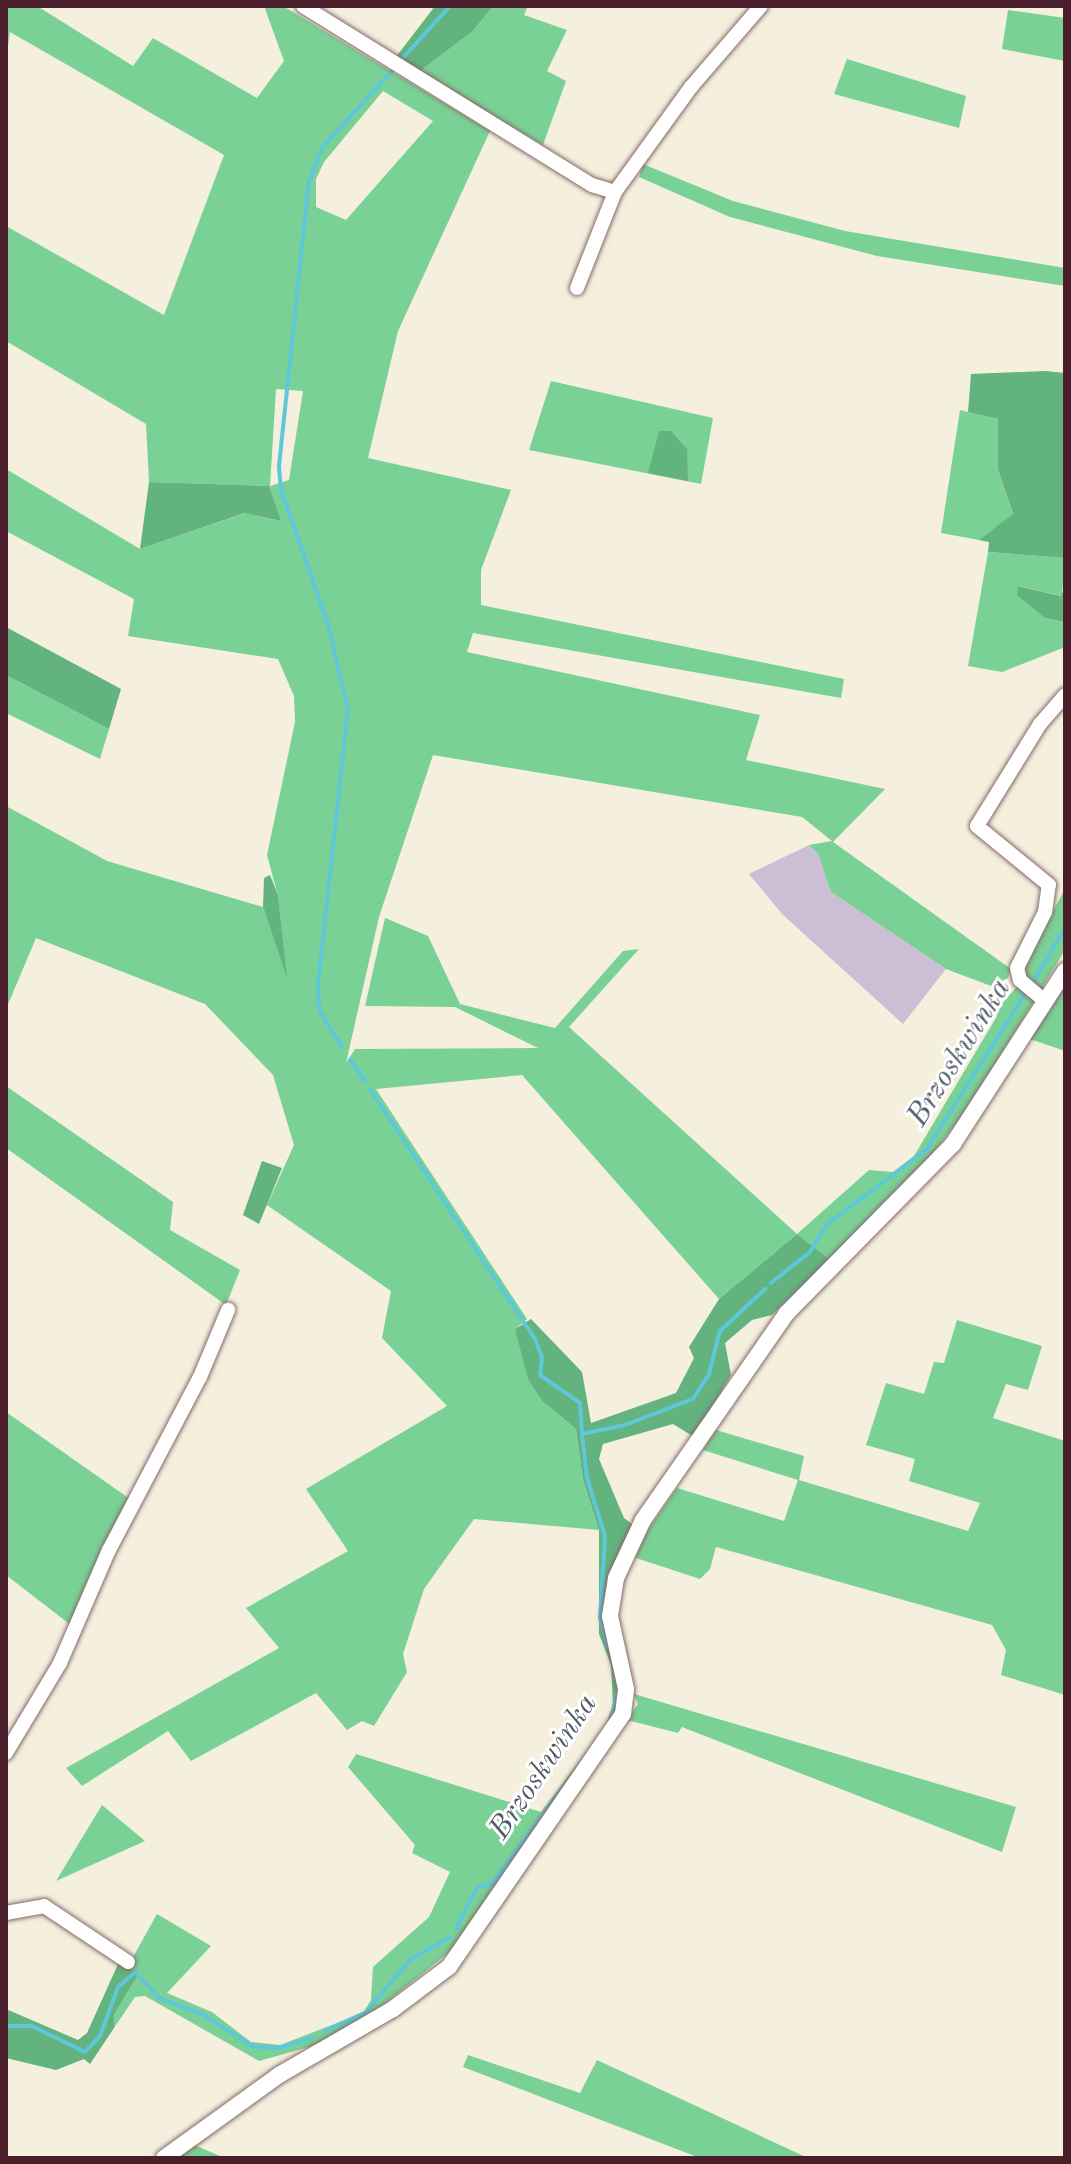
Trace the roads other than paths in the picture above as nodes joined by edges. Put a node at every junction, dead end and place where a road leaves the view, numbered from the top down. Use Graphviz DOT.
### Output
graph roads {
  1 [pos="303,6"];
  2 [pos="761,6"];
  3 [pos="615,192"];
  4 [pos="577,288"];
  5 [pos="1065,695"];
  6 [pos="1065,971"];
  7 [pos="1034,991"];
  8 [pos="228,1310"];
  9 [pos="6,1753"];
  10 [pos="6,1913"];
  11 [pos="128,1962"];
  12 [pos="164,2158"];
  1 -- 3 [label="street"];
  2 -- 3 [label="street"];
  3 -- 4 [label="street"];
  5 -- 7 [label="street"];
  6 -- 7 [label="street"];
  7 -- 12 [label="street"];
  8 -- 9 [label="street"];
  10 -- 11 [label="street"];
}
